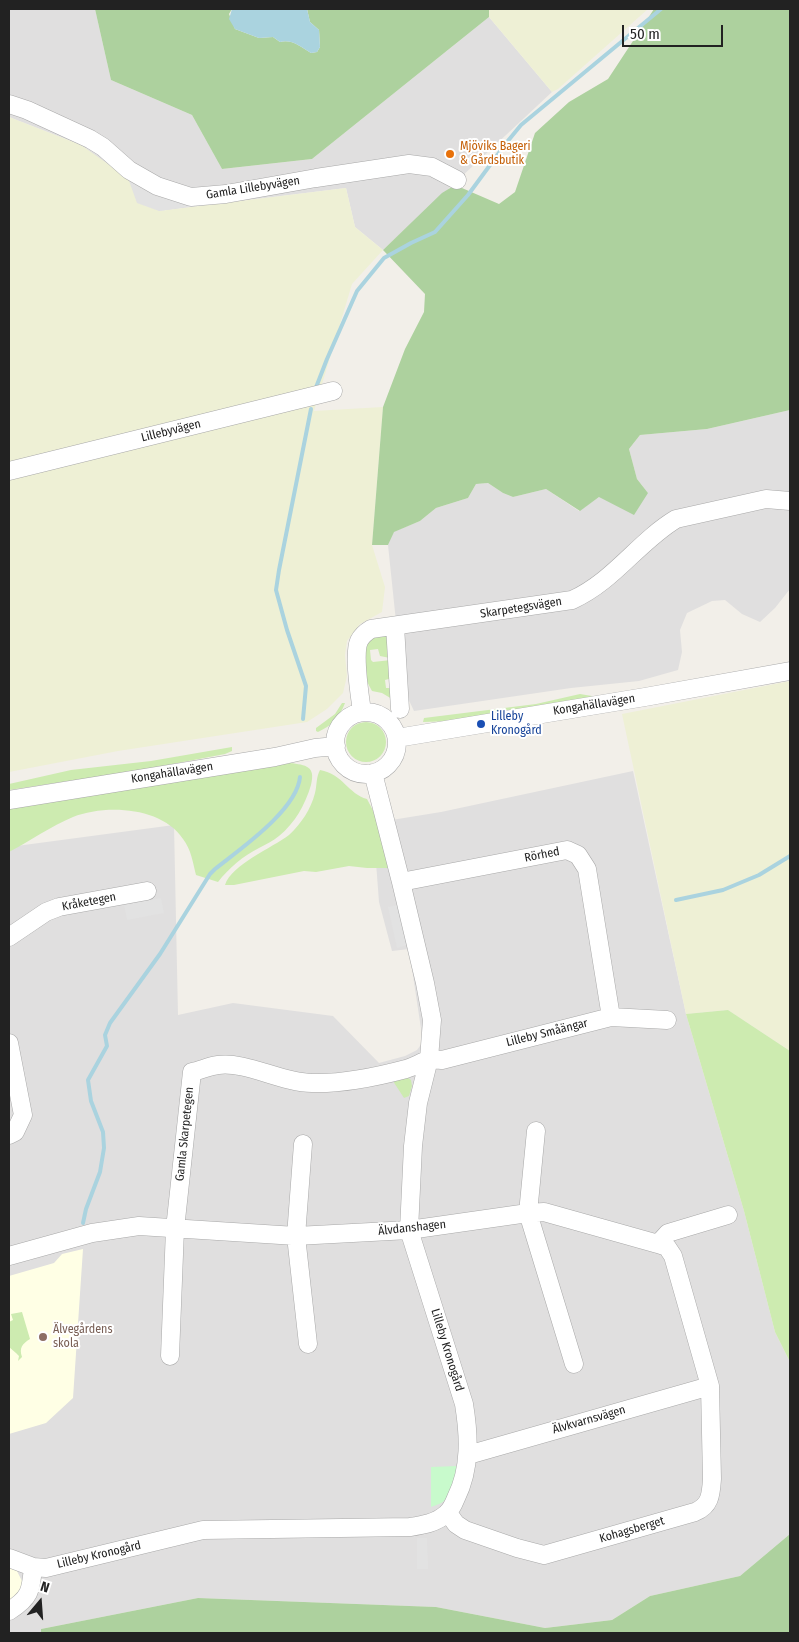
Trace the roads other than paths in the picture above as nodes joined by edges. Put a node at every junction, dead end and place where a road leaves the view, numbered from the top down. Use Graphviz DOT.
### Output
graph roads {
  1 [pos="9,104"];
  2 [pos="457,180"];
  3 [pos="333,391"];
  4 [pos="9,471"];
  5 [pos="790,501"];
  6 [pos="395,626"];
  7 [pos="790,671"];
  8 [pos="400,709"];
  9 [pos="362,712"];
  10 [pos="397,738"];
  11 [pos="336,746"];
  12 [pos="373,772"];
  13 [pos="9,800"];
  14 [pos="401,882"];
  15 [pos="146,891"];
  16 [pos="9,937"];
  17 [pos="611,1017"];
  18 [pos="667,1020"];
  19 [pos="9,1043"];
  20 [pos="429,1059"];
  21 [pos="536,1131"];
  22 [pos="9,1135"];
  23 [pos="303,1144"];
  24 [pos="528,1212"];
  25 [pos="728,1215"];
  26 [pos="175,1229"];
  27 [pos="409,1230"];
  28 [pos="296,1236"];
  29 [pos="658,1244"];
  30 [pos="9,1256"];
  31 [pos="308,1344"];
  32 [pos="170,1356"];
  33 [pos="574,1364"];
  34 [pos="710,1386"];
  35 [pos="468,1454"];
  36 [pos="448,1513"];
  37 [pos="9,1558"];
  38 [pos="33,1567"];
  39 [pos="9,1611"];
  1 -- 2 [label="street, Gamla Lillebyvägen"];
  3 -- 4 [label="street, Lillebyvägen"];
  5 -- 6 [label="street, Skarpetegsvägen"];
  6 -- 8 [label="street"];
  6 -- 9 [label="street, Skarpetegsvägen"];
  7 -- 10 [label="street, Kongahällavägen"];
  9 -- 10 [label="street"];
  9 -- 11 [label="street"];
  10 -- 12 [label="street"];
  11 -- 12 [label="street"];
  11 -- 13 [label="street, Kongahällavägen"];
  12 -- 14 [label="street, Lilleby Kronogård"];
  14 -- 17 [label="street, Rörhed"];
  14 -- 20 [label="street, Lilleby Kronogård"];
  15 -- 16 [label="street, Kråketegen"];
  17 -- 18 [label="street, Lilleby Småängar"];
  17 -- 20 [label="street, Lilleby Småängar"];
  19 -- 22 [label="street"];
  20 -- 26 [label="street, Gamla Skarpetegen"];
  20 -- 27 [label="street, Lilleby Kronogård"];
  21 -- 24 [label="street"];
  23 -- 28 [label="street"];
  24 -- 27 [label="street, Älvdanshagen"];
  24 -- 29 [label="street, Älvdanshagen"];
  24 -- 33 [label="street"];
  25 -- 29 [label="street"];
  26 -- 28 [label="street, Älvdanshagen"];
  26 -- 30 [label="street, Älvdanshagen"];
  26 -- 32 [label="street"];
  27 -- 28 [label="street, Älvdanshagen"];
  27 -- 35 [label="street, Lilleby Kronogård"];
  28 -- 31 [label="street"];
  29 -- 34 [label="street, Älvdanshagen"];
  34 -- 35 [label="street, Älvkvarnsvägen"];
  34 -- 36 [label="street, Kohagsberget"];
  35 -- 36 [label="street, Lilleby Kronogård"];
  36 -- 38 [label="street, Lilleby Kronogård"];
  37 -- 38 [label="street, Lilleby Kronogård"];
  38 -- 39 [label="street"];
}
